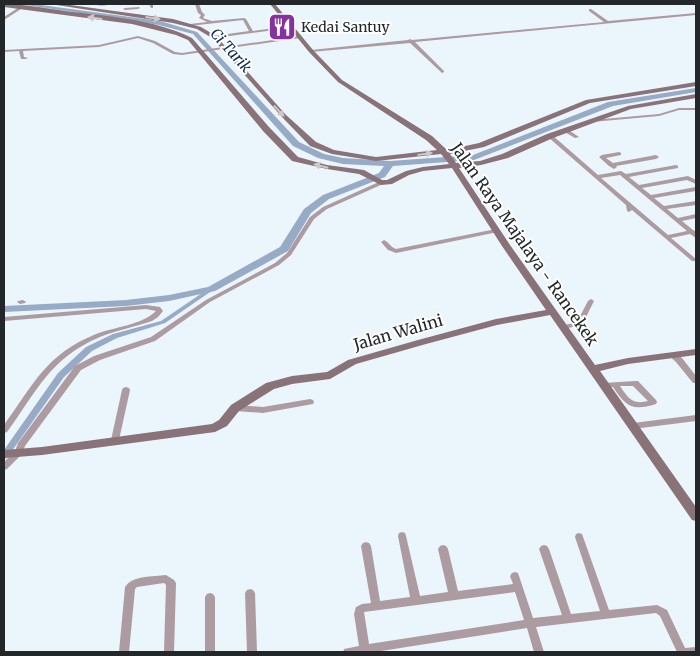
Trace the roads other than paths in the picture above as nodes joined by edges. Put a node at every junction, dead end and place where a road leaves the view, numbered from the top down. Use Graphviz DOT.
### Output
graph roads {
  1 [pos="53,4"];
  2 [pos="97,4"];
  3 [pos="107,4"];
  4 [pos="165,4"];
  5 [pos="178,4"];
  6 [pos="182,4"];
  7 [pos="197,4"];
  8 [pos="272,4"];
  9 [pos="4,5"];
  10 [pos="22,7"];
  11 [pos="138,7"];
  12 [pos="125,9"];
  13 [pos="590,10"];
  14 [pos="696,14"];
  15 [pos="4,19"];
  16 [pos="210,22"];
  17 [pos="608,23"];
  18 [pos="596,24"];
  19 [pos="190,25"];
  20 [pos="290,27"];
  21 [pos="601,29"];
  22 [pos="251,31"];
  23 [pos="214,37"];
  24 [pos="300,38"];
  25 [pos="410,40"];
  26 [pos="222,48"];
  27 [pos="4,51"];
  28 [pos="21,51"];
  29 [pos="202,51"];
  30 [pos="311,51"];
  31 [pos="26,58"];
  32 [pos="442,72"];
  33 [pos="696,84"];
  34 [pos="696,96"];
  35 [pos="696,108"];
  36 [pos="587,122"];
  37 [pos="565,130"];
  38 [pos="550,136"];
  39 [pos="576,137"];
  40 [pos="446,153"];
  41 [pos="619,154"];
  42 [pos="656,156"];
  43 [pos="648,158"];
  44 [pos="629,161"];
  45 [pos="455,165"];
  46 [pos="611,165"];
  47 [pos="676,167"];
  48 [pos="663,169"];
  49 [pos="644,173"];
  50 [pos="623,175"];
  51 [pos="597,177"];
  52 [pos="696,182"];
  53 [pos="380,183"];
  54 [pos="638,187"];
  55 [pos="696,189"];
  56 [pos="651,197"];
  57 [pos="696,203"];
  58 [pos="664,208"];
  59 [pos="696,216"];
  60 [pos="678,220"];
  61 [pos="496,231"];
  62 [pos="695,233"];
  63 [pos="666,236"];
  64 [pos="384,242"];
  65 [pos="694,260"];
  66 [pos="591,301"];
  67 [pos="552,312"];
  68 [pos="4,318"];
  69 [pos="563,327"];
  70 [pos="696,352"];
  71 [pos="672,355"];
  72 [pos="592,369"];
  73 [pos="696,381"];
  74 [pos="609,384"];
  75 [pos="126,390"];
  76 [pos="310,402"];
  77 [pos="235,408"];
  78 [pos="696,418"];
  79 [pos="633,426"];
  80 [pos="4,430"];
  81 [pos="115,440"];
  82 [pos="13,453"];
  83 [pos="4,467"];
  84 [pos="696,516"];
  85 [pos="402,536"];
  86 [pos="579,537"];
  87 [pos="366,546"];
  88 [pos="443,549"];
  89 [pos="544,549"];
  90 [pos="515,576"];
  91 [pos="519,587"];
  92 [pos="250,594"];
  93 [pos="454,596"];
  94 [pos="210,597"];
  95 [pos="416,601"];
  96 [pos="376,606"];
  97 [pos="606,614"];
  98 [pos="568,619"];
  99 [pos="531,624"];
  100 [pos="364,651"];
  101 [pos="696,651"];
  102 [pos="124,652"];
  103 [pos="169,652"];
  104 [pos="210,652"];
  105 [pos="252,652"];
  106 [pos="348,652"];
  107 [pos="540,652"];
  108 [pos="682,652"];
  109 [pos="687,652"];
  1 -- 19 [label="street, one-way"];
  2 -- 3 [label="street"];
  4 -- 5 [label="street"];
  5 -- 6 [label="street"];
  7 -- 16 [label="street"];
  8 -- 20 [label="street, Jalan Raya Majalaya - Rancekek"];
  9 -- 10 [label="street"];
  10 -- 15 [label="street"];
  29 -- 10 [label="street, one-way"];
  11 -- 12 [label="street"];
  13 -- 17 [label="street"];
  14 -- 17 [label="street"];
  16 -- 19 [label="street"];
  16 -- 22 [label="street"];
  17 -- 18 [label="street"];
  18 -- 21 [label="street"];
  18 -- 25 [label="street"];
  19 -- 23 [label="street"];
  20 -- 22 [label="street"];
  20 -- 24 [label="street, Jalan Raya Majalaya - Rancekek"];
  22 -- 23 [label="street"];
  23 -- 26 [label="street"];
  24 -- 26 [label="street"];
  24 -- 30 [label="street, Jalan Raya Majalaya - Rancekek"];
  25 -- 30 [label="street"];
  25 -- 32 [label="street"];
  26 -- 29 [label="street"];
  26 -- 40 [label="street, one-way"];
  27 -- 28 [label="street"];
  28 -- 29 [label="street"];
  28 -- 31 [label="street"];
  53 -- 29 [label="street, one-way"];
  30 -- 40 [label="street, Jalan Raya Majalaya - Rancekek"];
  33 -- 40 [label="street"];
  34 -- 36 [label="street"];
  35 -- 36 [label="street"];
  36 -- 37 [label="street"];
  37 -- 38 [label="street"];
  37 -- 39 [label="street"];
  38 -- 45 [label="street"];
  38 -- 51 [label="street"];
  40 -- 45 [label="street, Jalan Raya Majalaya - Rancekek"];
  41 -- 46 [label="street"];
  42 -- 43 [label="street"];
  43 -- 44 [label="street"];
  43 -- 48 [label="street"];
  44 -- 46 [label="street"];
  44 -- 49 [label="street"];
  45 -- 53 [label="street"];
  45 -- 61 [label="street, Jalan Raya Majalaya - Rancekek"];
  46 -- 50 [label="street"];
  47 -- 48 [label="street"];
  48 -- 49 [label="street"];
  49 -- 50 [label="street"];
  50 -- 51 [label="street"];
  50 -- 54 [label="street"];
  51 -- 63 [label="street"];
  52 -- 54 [label="street"];
  53 -- 82 [label="street"];
  54 -- 56 [label="street"];
  55 -- 56 [label="street"];
  56 -- 58 [label="street"];
  57 -- 58 [label="street"];
  58 -- 60 [label="street"];
  59 -- 60 [label="street"];
  60 -- 62 [label="street"];
  61 -- 64 [label="street"];
  61 -- 67 [label="street, Jalan Raya Majalaya - Rancekek"];
  62 -- 63 [label="street"];
  63 -- 65 [label="street"];
  66 -- 69 [label="street"];
  67 -- 69 [label="street, Jalan Raya Majalaya - Rancekek"];
  67 -- 77 [label="street, Jalan Walini"];
  68 -- 80 [label="street"];
  69 -- 72 [label="street, Jalan Raya Majalaya - Rancekek"];
  70 -- 71 [label="street"];
  71 -- 72 [label="street"];
  71 -- 73 [label="street"];
  72 -- 74 [label="street, Jalan Raya Majalaya - Rancekek"];
  74 -- 74 [label="street"];
  74 -- 79 [label="street, Jalan Raya Majalaya - Rancekek"];
  75 -- 81 [label="street"];
  76 -- 77 [label="street"];
  77 -- 81 [label="street, Jalan Walini"];
  78 -- 79 [label="street"];
  79 -- 84 [label="street, Jalan Raya Majalaya - Rancekek"];
  81 -- 82 [label="street, Jalan Walini"];
  82 -- 83 [label="street"];
  85 -- 95 [label="street"];
  86 -- 97 [label="street"];
  87 -- 96 [label="street"];
  88 -- 93 [label="street"];
  89 -- 98 [label="street"];
  90 -- 91 [label="street"];
  91 -- 93 [label="street"];
  91 -- 99 [label="street"];
  92 -- 105 [label="street"];
  93 -- 95 [label="street"];
  94 -- 104 [label="street"];
  95 -- 96 [label="street"];
  96 -- 100 [label="street"];
  97 -- 98 [label="street"];
  97 -- 108 [label="street"];
  98 -- 99 [label="street"];
  99 -- 100 [label="street"];
  99 -- 107 [label="street"];
  100 -- 106 [label="street"];
  101 -- 109 [label="street"];
  102 -- 103 [label="street"];
}
